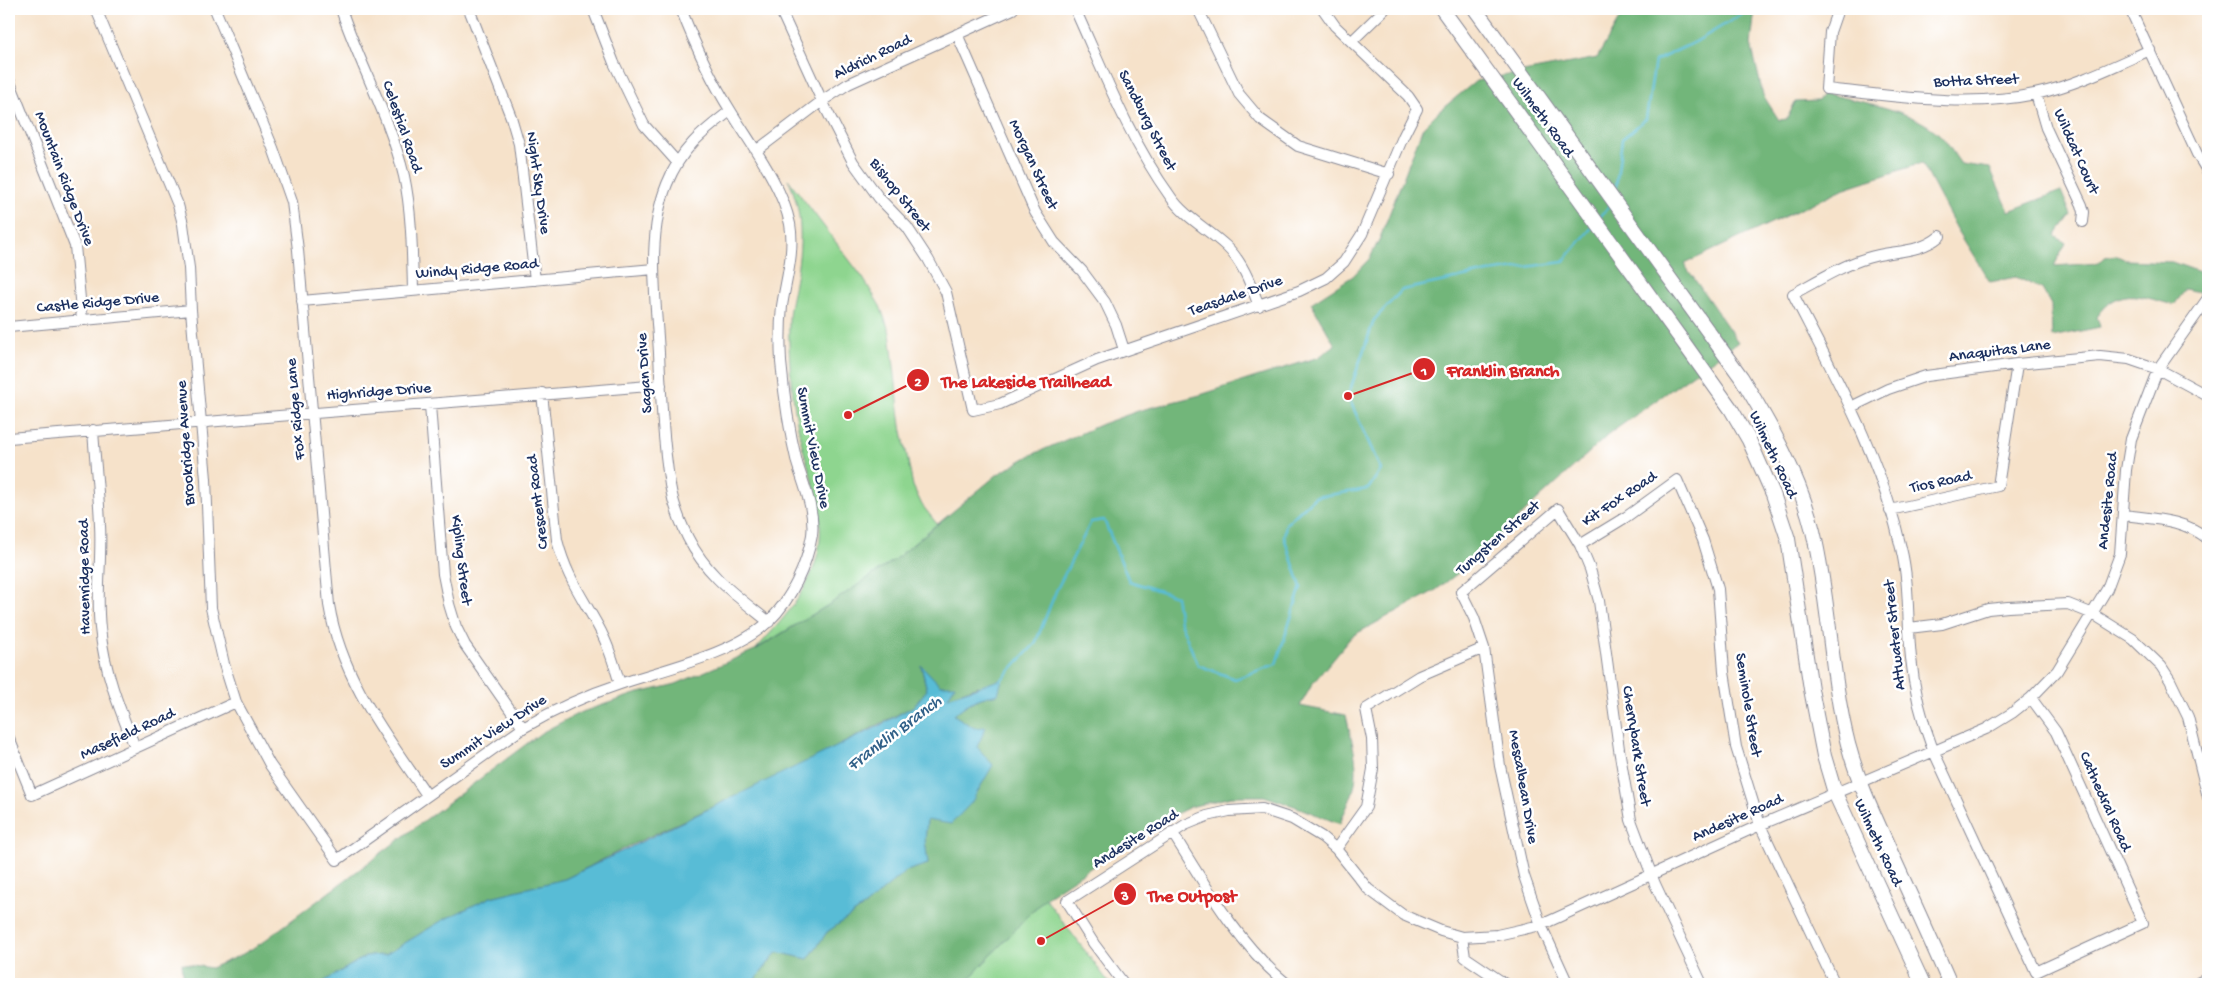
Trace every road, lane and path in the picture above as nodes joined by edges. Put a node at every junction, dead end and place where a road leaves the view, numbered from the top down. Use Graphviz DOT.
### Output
graph roads {
  1 [pos="96,9"];
  2 [pos="216,9"];
  3 [pos="341,9"];
  4 [pos="469,9"];
  5 [pos="593,9"];
  6 [pos="681,9"];
  7 [pos="780,9"];
  8 [pos="1013,9"];
  9 [pos="1076,9"];
  10 [pos="1198,9"];
  11 [pos="1323,9"];
  12 [pos="1385,9"];
  13 [pos="1442,9"];
  14 [pos="1475,9"];
  15 [pos="1838,9"];
  16 [pos="2130,9"];
  17 [pos="957,34"];
  18 [pos="1352,41"];
  19 [pos="2150,50"];
  20 [pos="9,80"];
  21 [pos="2036,94"];
  22 [pos="822,101"];
  23 [pos="730,110"];
  24 [pos="756,151"];
  25 [pos="677,162"];
  26 [pos="2208,172"];
  27 [pos="1389,174"];
  28 [pos="2083,222"];
  29 [pos="1940,236"];
  30 [pos="654,269"];
  31 [pos="535,280"];
  32 [pos="414,290"];
  33 [pos="2208,298"];
  34 [pos="302,300"];
  35 [pos="1259,306"];
  36 [pos="191,310"];
  37 [pos="82,320"];
  38 [pos="9,327"];
  39 [pos="1124,350"];
  40 [pos="2017,364"];
  41 [pos="2158,369"];
  42 [pos="661,385"];
  43 [pos="542,393"];
  44 [pos="2208,396"];
  45 [pos="430,405"];
  46 [pos="1851,407"];
  47 [pos="972,410"];
  48 [pos="313,412"];
  49 [pos="201,422"];
  50 [pos="93,430"];
  51 [pos="9,438"];
  52 [pos="1677,480"];
  53 [pos="1558,509"];
  54 [pos="1890,510"];
  55 [pos="2124,515"];
  56 [pos="2208,539"];
  57 [pos="1580,545"];
  58 [pos="1461,592"];
  59 [pos="2093,614"];
  60 [pos="769,622"];
  61 [pos="1909,628"];
  62 [pos="1484,648"];
  63 [pos="620,684"];
  64 [pos="2032,698"];
  65 [pos="236,702"];
  66 [pos="523,728"];
  67 [pos="9,738"];
  68 [pos="135,748"];
  69 [pos="1933,750"];
  70 [pos="1859,782"];
  71 [pos="1835,793"];
  72 [pos="428,795"];
  73 [pos="2208,797"];
  74 [pos="1760,825"];
  75 [pos="1172,832"];
  76 [pos="1336,849"];
  77 [pos="337,860"];
  78 [pos="1652,876"];
  79 [pos="1541,926"];
  80 [pos="1462,937"];
  81 [pos="2036,972"];
  82 [pos="2208,981"];
  83 [pos="1124,984"];
  84 [pos="1287,984"];
  85 [pos="1505,984"];
  86 [pos="1568,984"];
  87 [pos="1702,984"];
  88 [pos="1835,984"];
  89 [pos="1923,984"];
  90 [pos="1950,984"];
  91 [pos="2200,984"];
  1 -- 36 [label="street, Brookridge Avenue"];
  2 -- 34 [label="street, Fox Ridge Lane"];
  3 -- 32 [label="street, Celestial Road"];
  4 -- 31 [label="street, Night Sky Drive"];
  5 -- 25 [label="street"];
  6 -- 23 [label="street, Summit View Drive"];
  7 -- 22 [label="street, Bishop Street"];
  8 -- 17 [label="street, Aldrich Road"];
  9 -- 35 [label="street, Sandburg Street"];
  10 -- 27 [label="street"];
  11 -- 18 [label="street"];
  12 -- 18 [label="street"];
  13 -- 71 [label="street, Wilmeth Road"];
  14 -- 70 [label="street, Wilmeth Road"];
  15 -- 21 [label="street, Botta Street"];
  16 -- 19 [label="street"];
  17 -- 22 [label="street, Aldrich Road"];
  17 -- 39 [label="street, Morgan Street"];
  18 -- 27 [label="street, Teasdale Drive"];
  19 -- 21 [label="street, Botta Street"];
  19 -- 26 [label="street"];
  20 -- 37 [label="street, Mountain Ridge Drive"];
  21 -- 28 [label="street, Wildcat Court"];
  22 -- 24 [label="street, Aldrich Road"];
  22 -- 47 [label="street, Bishop Street"];
  23 -- 24 [label="street, Summit View Drive"];
  23 -- 25 [label="street, Sagan Drive"];
  24 -- 60 [label="street, Summit View Drive"];
  25 -- 30 [label="street, Sagan Drive"];
  27 -- 35 [label="street, Teasdale Drive"];
  29 -- 46 [label="street, Attwater Street"];
  30 -- 31 [label="street, Windy Ridge Road"];
  30 -- 42 [label="street, Sagan Drive"];
  31 -- 32 [label="street, Windy Ridge Road"];
  32 -- 34 [label="street, Windy Ridge Road"];
  33 -- 41 [label="street, Andesite Road"];
  34 -- 48 [label="street, Fox Ridge Lane"];
  35 -- 39 [label="street, Teasdale Drive"];
  36 -- 37 [label="street, Castle Ridge Drive"];
  36 -- 49 [label="street, Brookridge Avenue"];
  37 -- 38 [label="street, Castle Ridge Drive"];
  39 -- 47 [label="street, Teasdale Drive"];
  40 -- 41 [label="street, Anaquitas Lane"];
  40 -- 46 [label="street, Anaquitas Lane"];
  40 -- 54 [label="street, Tios Road"];
  41 -- 44 [label="street, Anaquitas Lane"];
  41 -- 55 [label="street, Andesite Road"];
  42 -- 43 [label="street, Highridge Drive"];
  42 -- 60 [label="street, Sagan Drive"];
  43 -- 45 [label="street, Highridge Drive"];
  43 -- 63 [label="street, Crescent Road"];
  45 -- 48 [label="street, Highridge Drive"];
  45 -- 66 [label="street, Kipling Street"];
  46 -- 54 [label="street, Attwater Street"];
  48 -- 49 [label="street, Highridge Drive"];
  48 -- 72 [label="street, Fox Ridge Lane"];
  49 -- 50 [label="street, Highridge Drive"];
  49 -- 65 [label="street, Brookridge Avenue"];
  50 -- 51 [label="street, Highridge Drive"];
  50 -- 68 [label="street, Havenridge Road"];
  52 -- 57 [label="street, Kit Fox Road"];
  52 -- 74 [label="street, Seminole Street"];
  53 -- 57 [label="street, Cherrybark Street"];
  53 -- 58 [label="street, Tungsten Street"];
  54 -- 61 [label="street, Attwater Street"];
  55 -- 56 [label="street"];
  55 -- 59 [label="street, Andesite Road"];
  57 -- 78 [label="street, Cherrybark Street"];
  58 -- 62 [label="street, Mescalbean Drive"];
  59 -- 61 [label="street"];
  59 -- 64 [label="street, Andesite Road"];
  59 -- 73 [label="street"];
  60 -- 63 [label="street, Summit View Drive"];
  61 -- 69 [label="street, Attwater Street"];
  62 -- 76 [label="street"];
  62 -- 79 [label="street, Mescalbean Drive"];
  63 -- 66 [label="street, Summit View Drive"];
  64 -- 69 [label="street, Andesite Road"];
  64 -- 81 [label="street, Cathedral Road"];
  65 -- 68 [label="street, Masefield Road"];
  65 -- 77 [label="street, Brookridge Avenue"];
  66 -- 72 [label="street, Summit View Drive"];
  67 -- 68 [label="street, Masefield Road"];
  69 -- 70 [label="street, Andesite Road"];
  69 -- 81 [label="street, Attwater Street"];
  70 -- 71 [label="street, Andesite Road"];
  70 -- 90 [label="street, Wilmeth Road"];
  71 -- 74 [label="street, Andesite Road"];
  71 -- 89 [label="street, Wilmeth Road"];
  72 -- 77 [label="street, Summit View Drive"];
  74 -- 78 [label="street, Andesite Road"];
  74 -- 88 [label="street, Seminole Street"];
  75 -- 76 [label="street, Andesite Road"];
  75 -- 83 [label="street, Andesite Road"];
  75 -- 84 [label="street"];
  76 -- 80 [label="street, Andesite Road"];
  78 -- 79 [label="street, Andesite Road"];
  78 -- 87 [label="street, Cherrybark Street"];
  79 -- 80 [label="street, Andesite Road"];
  79 -- 86 [label="street, Mescalbean Drive"];
  80 -- 85 [label="street"];
  82 -- 91 [label="street"];
}
